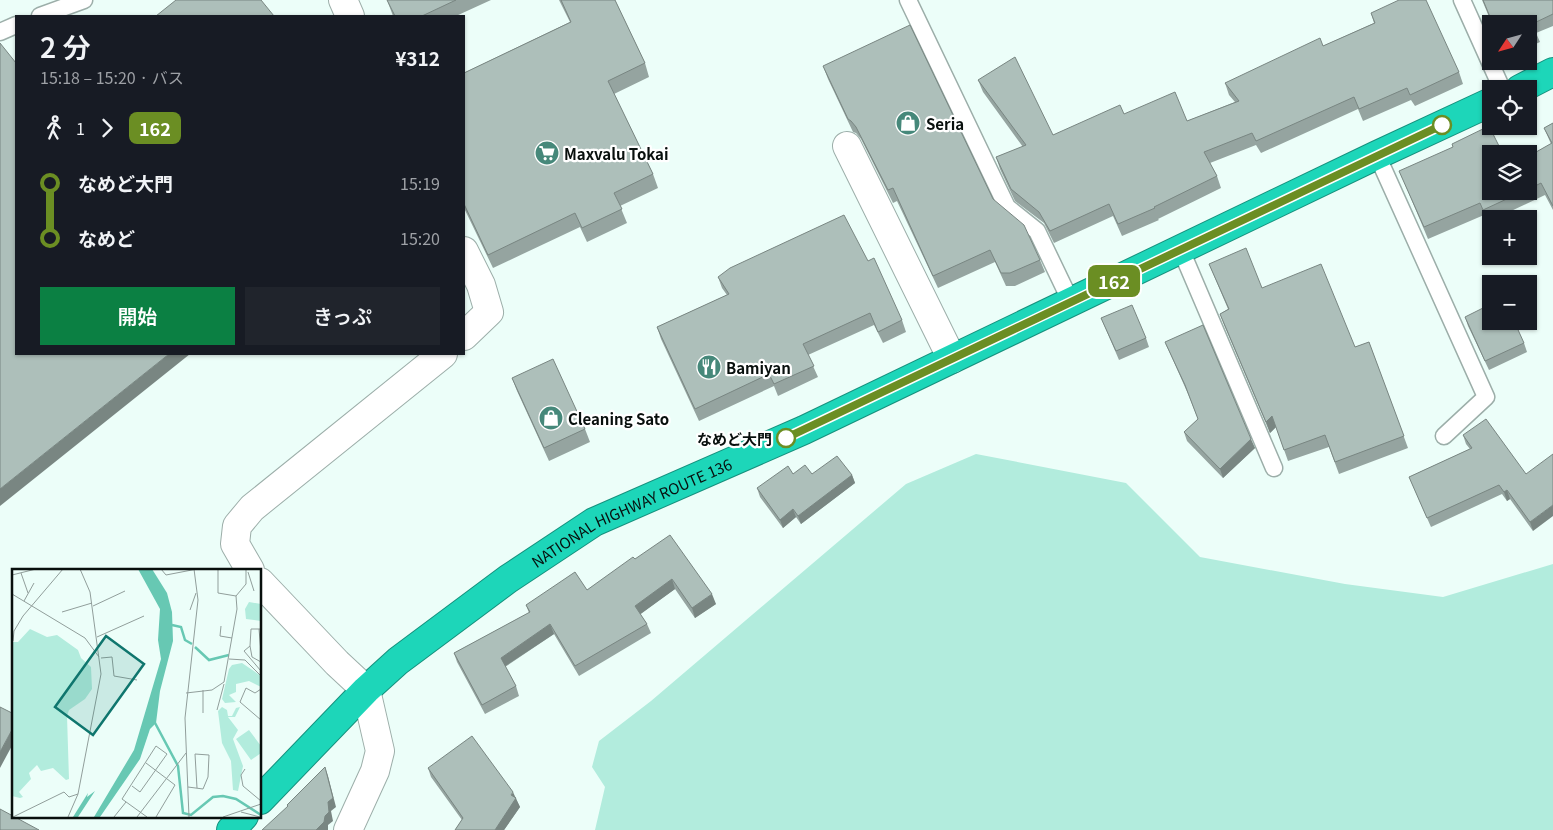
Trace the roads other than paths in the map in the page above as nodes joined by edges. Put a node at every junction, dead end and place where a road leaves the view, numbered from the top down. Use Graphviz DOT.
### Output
graph roads {
  1 [pos="84,0"];
  2 [pos="343,0"];
  3 [pos="908,0"];
  4 [pos="1462,0"];
  5 [pos="43,15"];
  6 [pos="350,15"];
  7 [pos="15,25"];
  8 [pos="0,32"];
  9 [pos="1553,72"];
  10 [pos="1498,80"];
  11 [pos="1537,80"];
  12 [pos="1482,106"];
  13 [pos="847,146"];
  14 [pos="1378,155"];
  15 [pos="1181,250"];
  16 [pos="465,253"];
  17 [pos="1071,302"];
  18 [pos="465,335"];
  19 [pos="442,355"];
  20 [pos="952,359"];
  21 [pos="1444,436"];
  22 [pos="1274,468"];
  23 [pos="249,569"];
  24 [pos="261,583"];
  25 [pos="366,690"];
  26 [pos="261,799"];
  27 [pos="242,818"];
  28 [pos="231,830"];
  29 [pos="348,830"];
  1 -- 5 [label="lane"];
  2 -- 6 [label="street"];
  3 -- 17 [label="lane"];
  4 -- 10 [label="lane"];
  7 -- 8 [label="lane"];
  9 -- 11 [label="highway"];
  12 -- 14 [label="highway, NATIONAL HIGHWAY ROUTE 136"];
  13 -- 20 [label="street"];
  14 -- 15 [label="highway, NATIONAL HIGHWAY ROUTE 136"];
  14 -- 21 [label="lane"];
  15 -- 17 [label="highway, NATIONAL HIGHWAY ROUTE 136"];
  15 -- 22 [label="lane"];
  16 -- 18 [label="street"];
  17 -- 20 [label="highway, NATIONAL HIGHWAY ROUTE 136"];
  19 -- 23 [label="street"];
  20 -- 25 [label="highway, NATIONAL HIGHWAY ROUTE 136"];
  24 -- 25 [label="street"];
  25 -- 26 [label="highway, NATIONAL HIGHWAY ROUTE 136"];
  25 -- 29 [label="street"];
  27 -- 28 [label="highway"];
}
